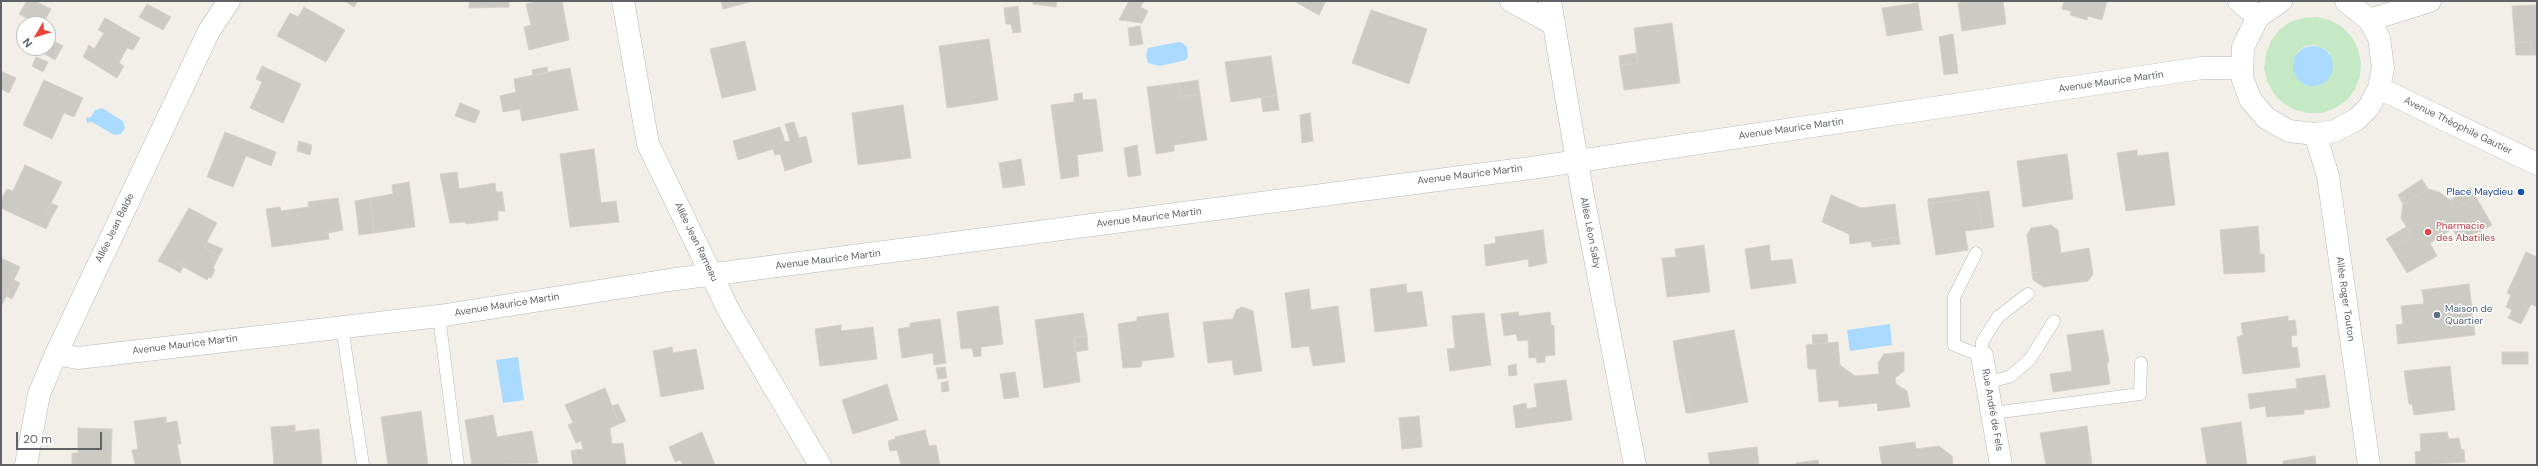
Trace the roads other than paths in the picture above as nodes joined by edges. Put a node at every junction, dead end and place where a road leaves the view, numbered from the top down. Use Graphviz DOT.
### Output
graph roads {
  1 [pos="229,1"];
  2 [pos="624,1"];
  3 [pos="1511,1"];
  4 [pos="1550,1"];
  5 [pos="2239,1"];
  6 [pos="2280,1"];
  7 [pos="2346,1"];
  8 [pos="2430,1"];
  9 [pos="2258,17"];
  10 [pos="2369,20"];
  11 [pos="1554,24"];
  12 [pos="2241,68"];
  13 [pos="2379,88"];
  14 [pos="2316,134"];
  15 [pos="1577,161"];
  16 [pos="2537,164"];
  17 [pos="1976,253"];
  18 [pos="712,275"];
  19 [pos="2028,294"];
  20 [pos="439,316"];
  21 [pos="2054,321"];
  22 [pos="342,327"];
  23 [pos="56,354"];
  24 [pos="1982,356"];
  25 [pos="2141,363"];
  26 [pos="1987,383"];
  27 [pos="1993,413"];
  28 [pos="26,465"];
  29 [pos="363,465"];
  30 [pos="458,465"];
  31 [pos="820,465"];
  32 [pos="1635,465"];
  33 [pos="2002,465"];
  34 [pos="2369,465"];
  1 -- 23 [label="street, Allée Jean Balde"];
  2 -- 18 [label="street, Allée Jean Rameau"];
  3 -- 11 [label="street"];
  4 -- 11 [label="street, Allée Léon Saby"];
  5 -- 9 [label="street"];
  6 -- 9 [label="street"];
  7 -- 10 [label="street"];
  8 -- 10 [label="street"];
  9 -- 12 [label="street"];
  10 -- 13 [label="street"];
  11 -- 15 [label="street, Allée Léon Saby"];
  12 -- 14 [label="street"];
  12 -- 15 [label="street, Avenue Maurice Martin"];
  13 -- 14 [label="street"];
  13 -- 16 [label="street, Avenue Théophile Gautier"];
  14 -- 34 [label="street, Allée Roger Touton"];
  15 -- 18 [label="street, Avenue Maurice Martin"];
  15 -- 32 [label="street, Allée Léon Saby"];
  17 -- 24 [label="lane"];
  18 -- 20 [label="street, Avenue Maurice Martin"];
  18 -- 31 [label="street, Allée Jean Rameau"];
  19 -- 24 [label="lane"];
  20 -- 22 [label="street, Avenue Maurice Martin"];
  20 -- 30 [label="lane"];
  21 -- 26 [label="lane"];
  22 -- 23 [label="street, Avenue Maurice Martin"];
  22 -- 29 [label="lane"];
  23 -- 28 [label="street, Allée Jean Balde"];
  24 -- 26 [label="street, Rue André de Fels"];
  25 -- 27 [label="lane"];
  26 -- 27 [label="street, Rue André de Fels"];
  27 -- 33 [label="street, Rue André de Fels"];
}
